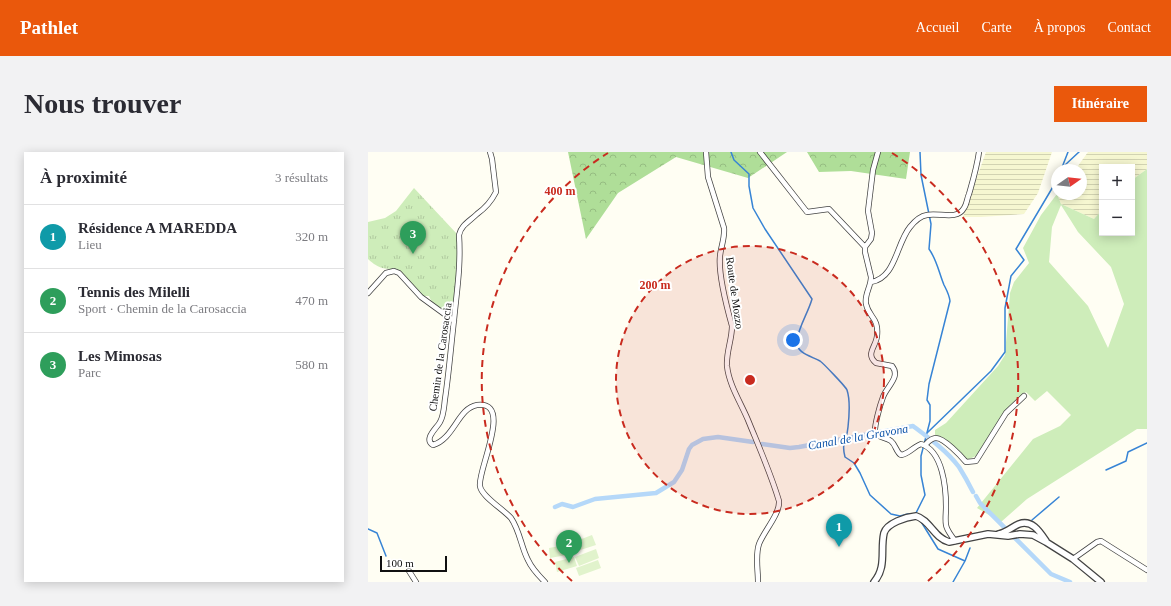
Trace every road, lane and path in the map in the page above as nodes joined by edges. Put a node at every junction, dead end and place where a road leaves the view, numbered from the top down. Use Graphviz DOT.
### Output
graph roads {
  1 [pos="490,152"];
  2 [pos="706,152"];
  3 [pos="760,152"];
  4 [pos="878,152"];
  5 [pos="979,152"];
  6 [pos="865,247"];
  7 [pos="871,282"];
  8 [pos="368,293"];
  9 [pos="454,321"];
  10 [pos="1024,396"];
  11 [pos="923,445"];
  12 [pos="1020,524"];
  13 [pos="1020,534"];
  14 [pos="995,535"];
  15 [pos="955,541"];
  16 [pos="1046,542"];
  17 [pos="1073,559"];
  18 [pos="1147,570"];
  19 [pos="409,571"];
  20 [pos="416,582"];
  21 [pos="544,582"];
  22 [pos="758,582"];
  23 [pos="874,582"];
  24 [pos="1102,582"];
  1 -- 9 [label="street, Chemin de la Carosaccia"];
  2 -- 22 [label="street, Route de Mozzo"];
  3 -- 6 [label="street"];
  4 -- 6 [label="street"];
  5 -- 7 [label="street"];
  6 -- 7 [label="street"];
  7 -- 11 [label="street"];
  8 -- 9 [label="street"];
  9 -- 21 [label="street, Chemin de la Carosaccia"];
  10 -- 11 [label="street"];
  11 -- 15 [label="street"];
  12 -- 13 [label="street"];
  12 -- 14 [label="street"];
  12 -- 16 [label="street"];
  13 -- 14 [label="street"];
  13 -- 16 [label="street"];
  14 -- 15 [label="street"];
  15 -- 23 [label="street"];
  16 -- 17 [label="street"];
  17 -- 18 [label="street"];
  17 -- 24 [label="street"];
  19 -- 20 [label="street"];
}
